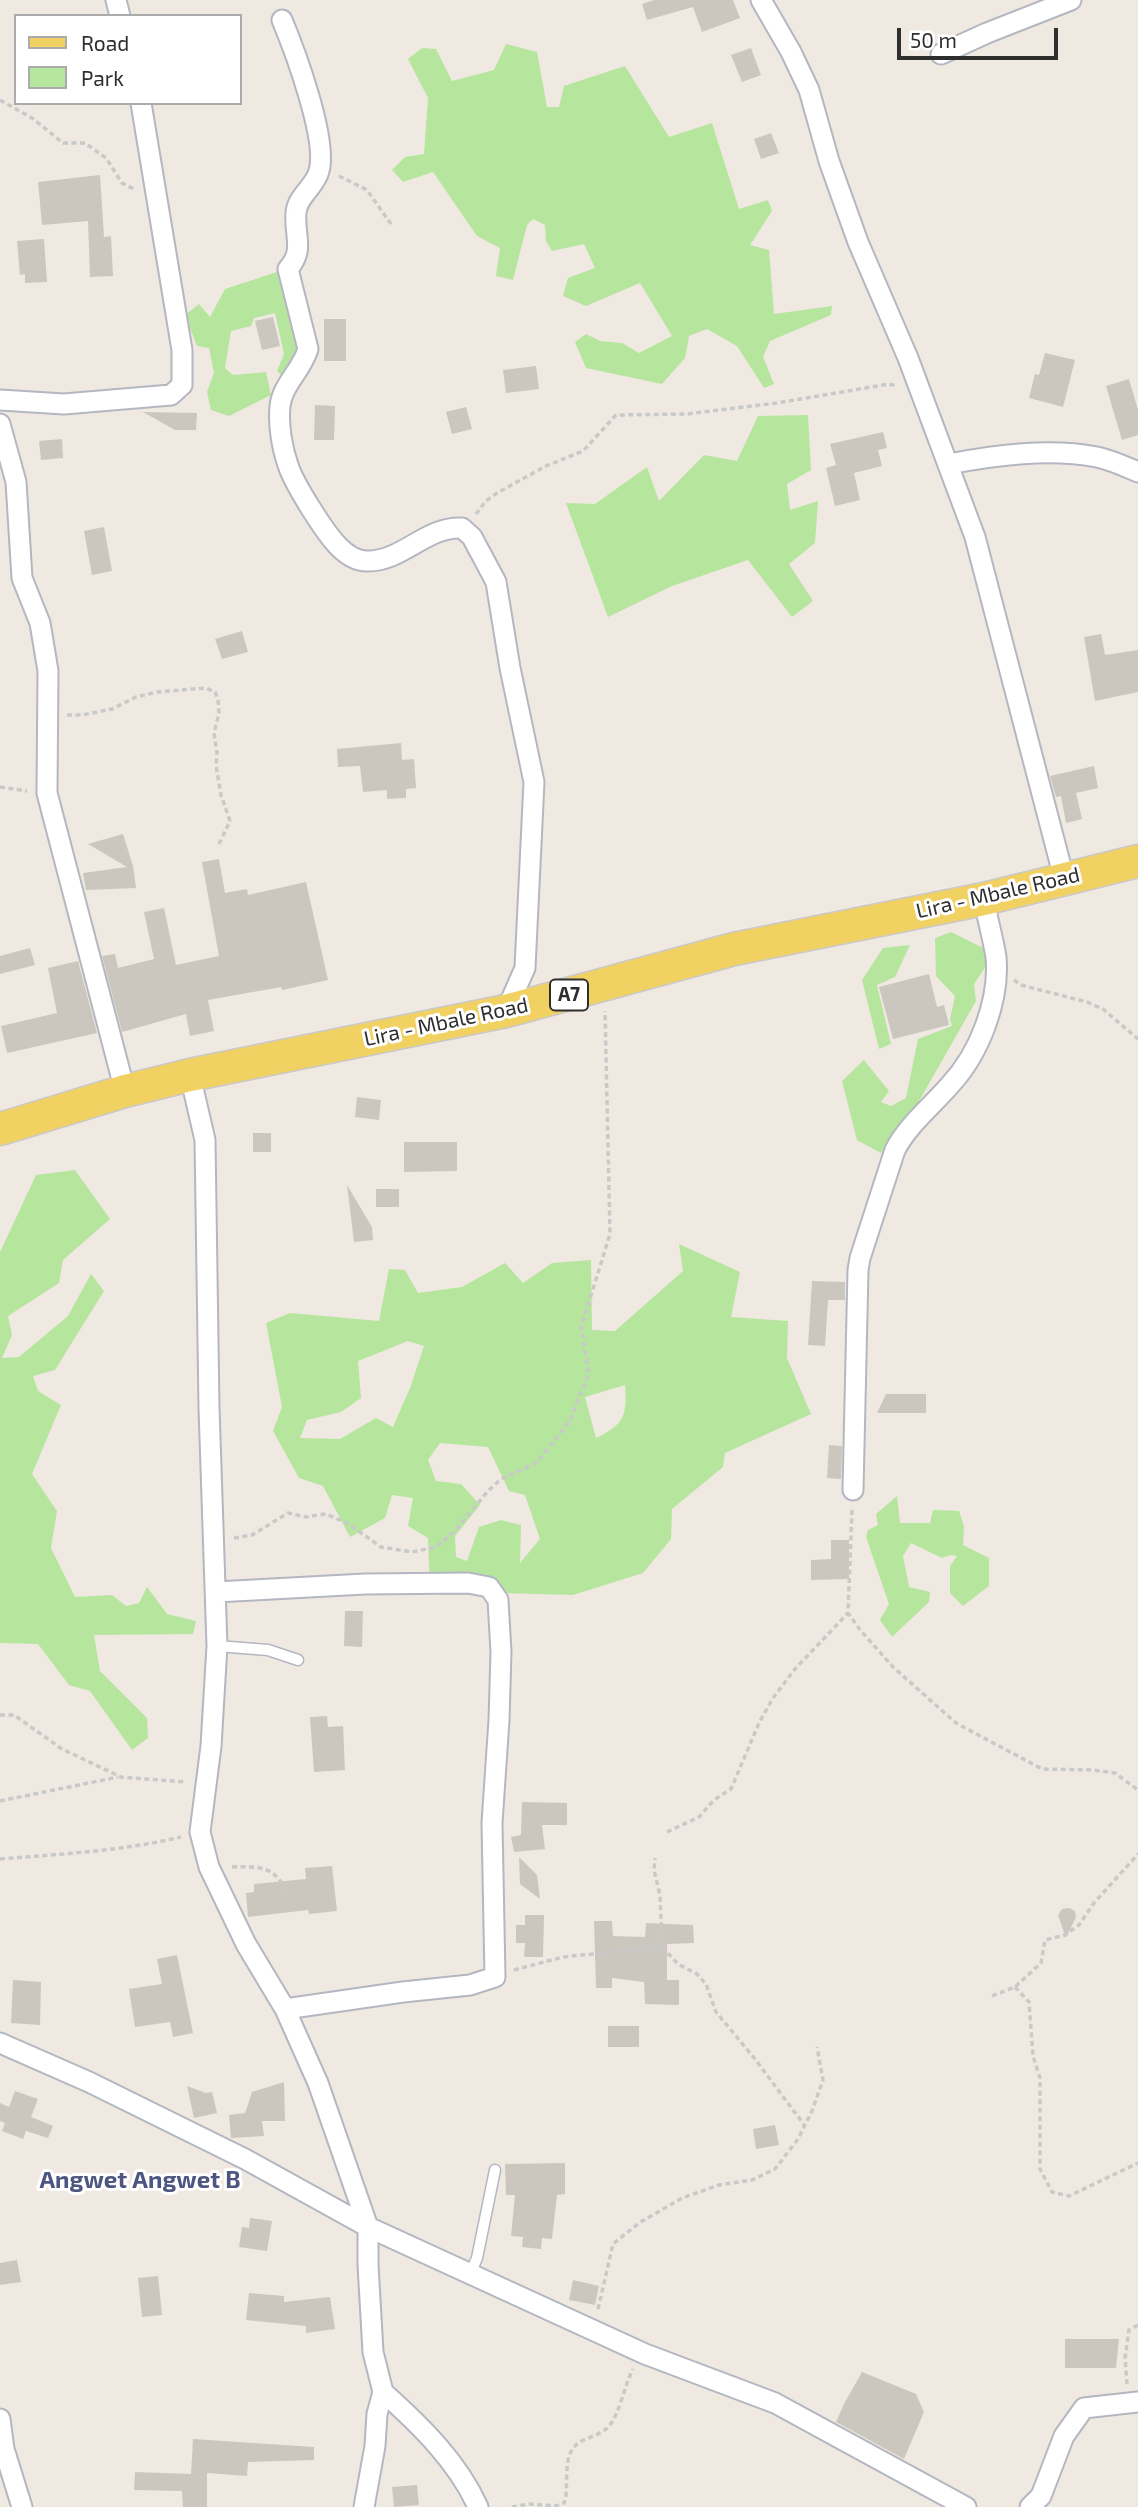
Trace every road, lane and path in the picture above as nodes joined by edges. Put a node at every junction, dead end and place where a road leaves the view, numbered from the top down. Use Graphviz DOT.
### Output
graph roads {
  1 [pos="761,0"];
  2 [pos="1070,0"];
  3 [pos="282,20"];
  4 [pos="941,54"];
  5 [pos="0,100"];
  6 [pos="141,105"];
  7 [pos="320,170"];
  8 [pos="155,194"];
  9 [pos="393,227"];
  10 [pos="924,399"];
  11 [pos="0,400"];
  12 [pos="0,424"];
  13 [pos="949,464"];
  14 [pos="1138,472"];
  15 [pos="462,528"];
  16 [pos="48,715"];
  17 [pos="0,787"];
  18 [pos="47,793"];
  19 [pos="218,846"];
  20 [pos="1138,861"];
  21 [pos="1063,878"];
  22 [pos="984,900"];
  23 [pos="996,958"];
  24 [pos="605,985"];
  25 [pos="506,1012"];
  26 [pos="1138,1039"];
  27 [pos="190,1075"];
  28 [pos="125,1091"];
  29 [pos="0,1129"];
  30 [pos="853,1490"];
  31 [pos="215,1541"];
  32 [pos="216,1592"];
  33 [pos="848,1613"];
  34 [pos="218,1646"];
  35 [pos="298,1660"];
  36 [pos="0,1715"];
  37 [pos="121,1777"];
  38 [pos="205,1781"];
  39 [pos="1138,1790"];
  40 [pos="0,1801"];
  41 [pos="200,1832"];
  42 [pos="667,1832"];
  43 [pos="1138,1854"];
  44 [pos="655,1858"];
  45 [pos="0,1859"];
  46 [pos="208,1867"];
  47 [pos="287,1895"];
  48 [pos="662,1947"];
  49 [pos="495,1977"];
  50 [pos="1015,1987"];
  51 [pos="992,1996"];
  52 [pos="285,2009"];
  53 [pos="0,2043"];
  54 [pos="817,2047"];
  55 [pos="804,2126"];
  56 [pos="1138,2163"];
  57 [pos="495,2170"];
  58 [pos="368,2227"];
  59 [pos="471,2272"];
  60 [pos="1138,2325"];
  61 [pos="593,2329"];
  62 [pos="645,2354"];
  63 [pos="383,2392"];
  64 [pos="1133,2402"];
  65 [pos="0,2419"];
  66 [pos="22,2507"];
  67 [pos="364,2507"];
  68 [pos="478,2507"];
  69 [pos="512,2507"];
  70 [pos="966,2507"];
  71 [pos="1030,2507"];
  1 -- 10 [label="street"];
  2 -- 4 [label="street"];
  3 -- 7 [label="street"];
  5 -- 8 [label="path"];
  6 -- 8 [label="street"];
  7 -- 9 [label="path"];
  7 -- 15 [label="street"];
  8 -- 11 [label="street"];
  10 -- 13 [label="street"];
  10 -- 15 [label="path"];
  12 -- 16 [label="street"];
  13 -- 14 [label="street"];
  13 -- 21 [label="street"];
  15 -- 25 [label="street"];
  16 -- 18 [label="street"];
  16 -- 19 [label="path"];
  17 -- 18 [label="path"];
  18 -- 28 [label="street"];
  20 -- 21 [label="main road, Lira - Mbale Road / A7"];
  21 -- 22 [label="main road, Lira - Mbale Road / A7"];
  22 -- 23 [label="street"];
  22 -- 24 [label="main road, Lira - Mbale Road / A7"];
  23 -- 26 [label="path"];
  23 -- 30 [label="street"];
  24 -- 25 [label="main road, Lira - Mbale Road / A7"];
  24 -- 31 [label="path"];
  25 -- 27 [label="main road, Lira - Mbale Road / A7"];
  27 -- 28 [label="main road, Lira - Mbale Road / A7"];
  27 -- 31 [label="street"];
  28 -- 29 [label="main road, Lira - Mbale Road / A7"];
  30 -- 33 [label="path"];
  31 -- 32 [label="street"];
  32 -- 34 [label="street"];
  32 -- 49 [label="street"];
  33 -- 39 [label="path"];
  33 -- 42 [label="path"];
  34 -- 35 [label="lane"];
  34 -- 38 [label="street"];
  36 -- 37 [label="path"];
  37 -- 38 [label="path"];
  37 -- 40 [label="path"];
  38 -- 41 [label="street"];
  41 -- 45 [label="path"];
  41 -- 46 [label="street"];
  43 -- 50 [label="path"];
  44 -- 48 [label="path"];
  46 -- 47 [label="path"];
  46 -- 52 [label="street"];
  48 -- 49 [label="path"];
  48 -- 55 [label="path"];
  49 -- 52 [label="street"];
  50 -- 51 [label="path"];
  50 -- 56 [label="path"];
  52 -- 58 [label="street"];
  53 -- 58 [label="street"];
  54 -- 55 [label="path"];
  55 -- 61 [label="path"];
  57 -- 59 [label="lane"];
  58 -- 59 [label="street"];
  58 -- 63 [label="street"];
  59 -- 61 [label="street"];
  60 -- 64 [label="path"];
  61 -- 62 [label="street"];
  62 -- 69 [label="path"];
  62 -- 70 [label="street"];
  63 -- 67 [label="street"];
  63 -- 68 [label="street"];
  64 -- 71 [label="street"];
  65 -- 66 [label="street"];
}
